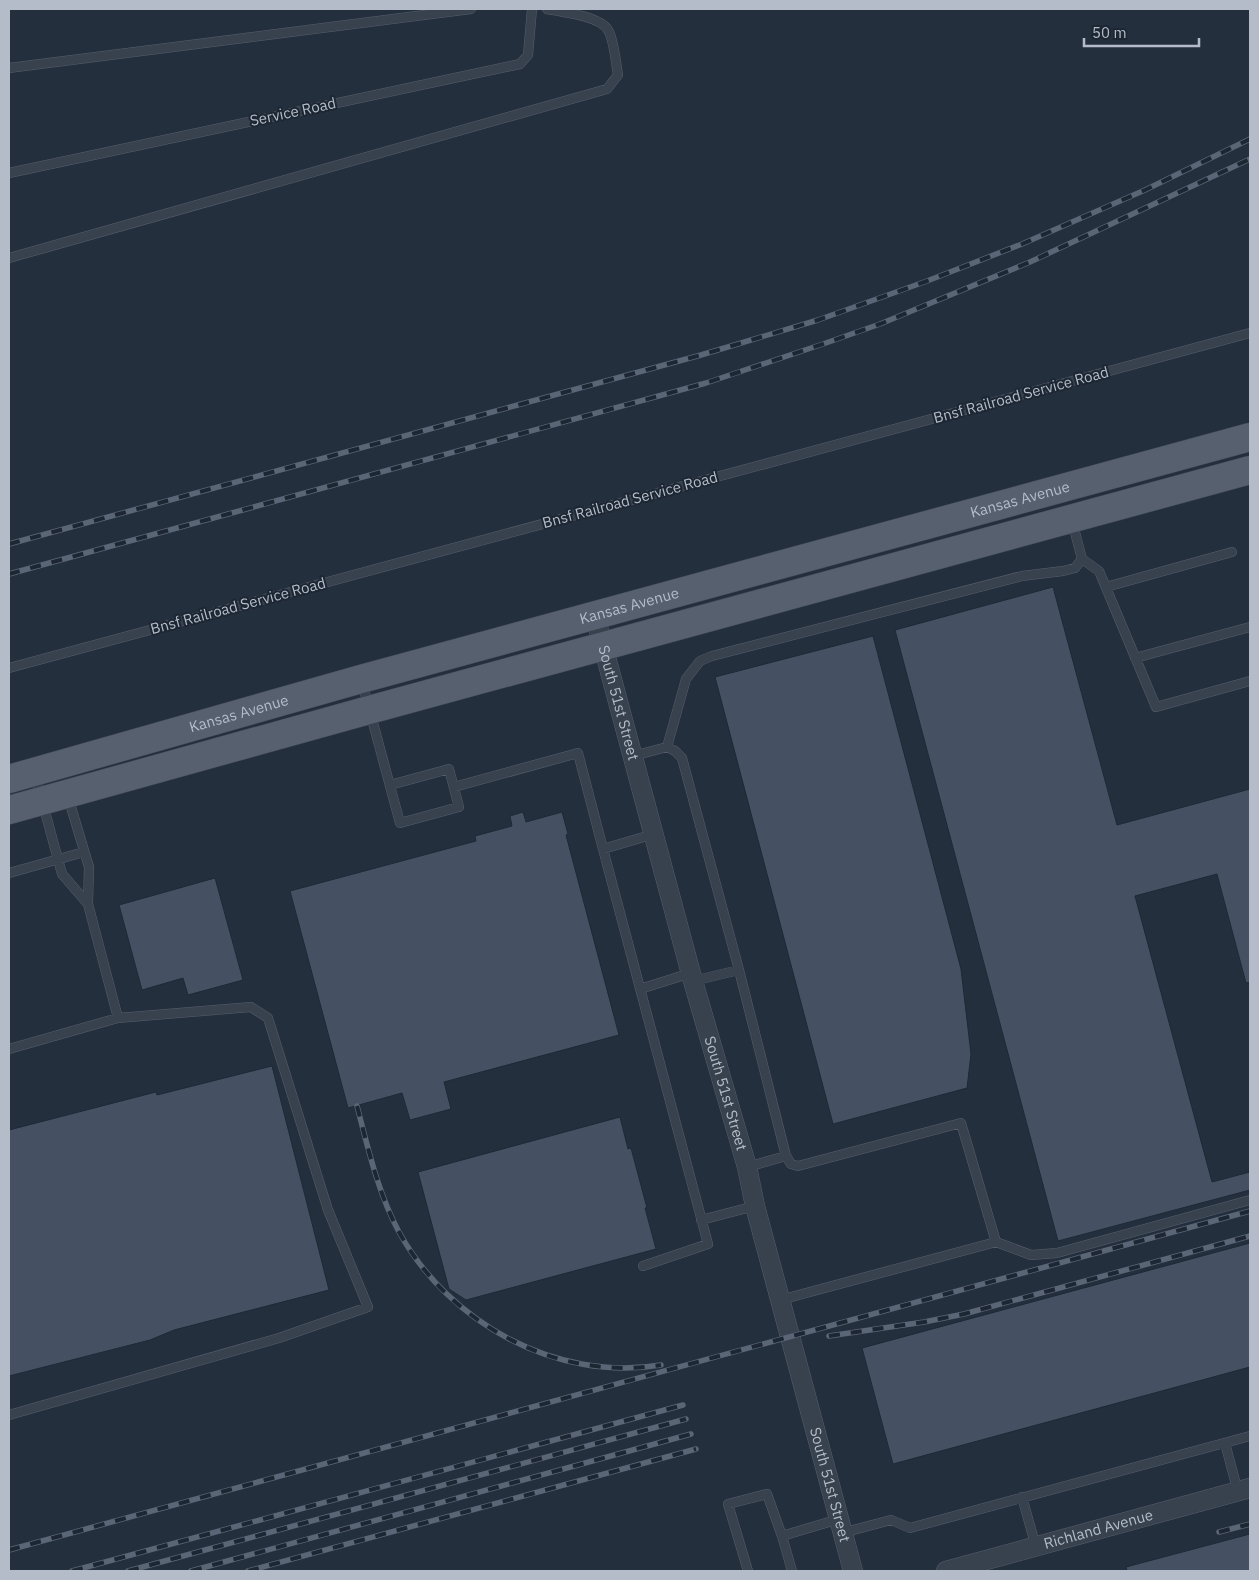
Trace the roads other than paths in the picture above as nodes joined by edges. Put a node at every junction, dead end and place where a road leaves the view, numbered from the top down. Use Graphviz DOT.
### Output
graph roads {
  1 [pos="471,9"];
  2 [pos="532,9"];
  3 [pos="547,9"];
  4 [pos="9,68"];
  5 [pos="9,173"];
  6 [pos="9,258"];
  7 [pos="1250,333"];
  8 [pos="1247,457"];
  9 [pos="1071,518"];
  10 [pos="1232,552"];
  11 [pos="1082,559"];
  12 [pos="1106,587"];
  13 [pos="594,616"];
  14 [pos="1250,626"];
  15 [pos="603,646"];
  16 [pos="1135,658"];
  17 [pos="9,668"];
  18 [pos="361,680"];
  19 [pos="1250,680"];
  20 [pos="370,710"];
  21 [pos="667,747"];
  22 [pos="633,756"];
  23 [pos="21,775"];
  24 [pos="390,785"];
  25 [pos="454,787"];
  26 [pos="67,793"];
  27 [pos="42,801"];
  28 [pos="9,810"];
  29 [pos="654,834"];
  30 [pos="603,849"];
  31 [pos="84,852"];
  32 [pos="58,860"];
  33 [pos="9,873"];
  34 [pos="88,904"];
  35 [pos="739,970"];
  36 [pos="692,977"];
  37 [pos="640,989"];
  38 [pos="118,1018"];
  39 [pos="9,1049"];
  40 [pos="786,1156"];
  41 [pos="747,1167"];
  42 [pos="1250,1200"];
  43 [pos="754,1206"];
  44 [pos="701,1220"];
  45 [pos="996,1242"];
  46 [pos="643,1266"];
  47 [pos="780,1300"];
  48 [pos="9,1415"];
  49 [pos="1250,1436"];
  50 [pos="1225,1443"];
  51 [pos="1244,1490"];
  52 [pos="1022,1497"];
  53 [pos="840,1526"];
  54 [pos="782,1536"];
  55 [pos="1036,1547"];
  56 [pos="748,1571"];
  57 [pos="792,1571"];
  58 [pos="852,1571"];
  59 [pos="946,1571"];
  1 -- 4 [label="lane"];
  2 -- 5 [label="lane, Service Road"];
  3 -- 6 [label="lane"];
  7 -- 17 [label="lane, Bnsf Railroad Service Road"];
  8 -- 9 [label="main road, Kansas Avenue"];
  8 -- 13 [label="main road, Kansas Avenue"];
  9 -- 11 [label="lane"];
  9 -- 15 [label="main road, Kansas Avenue"];
  10 -- 12 [label="lane"];
  11 -- 12 [label="lane"];
  11 -- 21 [label="lane"];
  12 -- 16 [label="lane"];
  13 -- 15 [label="street, South 51st Street"];
  13 -- 18 [label="main road, Kansas Avenue"];
  14 -- 16 [label="lane"];
  15 -- 20 [label="main road, Kansas Avenue"];
  15 -- 22 [label="street, South 51st Street"];
  16 -- 19 [label="lane"];
  18 -- 20 [label="lane"];
  18 -- 23 [label="main road, Kansas Avenue"];
  20 -- 24 [label="lane"];
  20 -- 26 [label="main road, Kansas Avenue"];
  21 -- 22 [label="lane"];
  21 -- 35 [label="lane"];
  22 -- 29 [label="street, South 51st Street"];
  23 -- 27 [label="lane"];
  24 -- 25 [label="lane"];
  24 -- 25 [label="lane"];
  25 -- 30 [label="lane"];
  26 -- 27 [label="main road, Kansas Avenue"];
  26 -- 31 [label="lane"];
  27 -- 28 [label="main road, Kansas Avenue"];
  27 -- 32 [label="lane"];
  29 -- 30 [label="lane"];
  29 -- 36 [label="street, South 51st Street"];
  30 -- 37 [label="lane"];
  31 -- 32 [label="lane"];
  31 -- 34 [label="lane"];
  32 -- 33 [label="lane"];
  32 -- 34 [label="lane"];
  34 -- 38 [label="lane"];
  35 -- 36 [label="lane"];
  35 -- 40 [label="lane"];
  36 -- 37 [label="lane"];
  36 -- 41 [label="street, South 51st Street"];
  37 -- 44 [label="lane"];
  38 -- 39 [label="lane"];
  38 -- 48 [label="lane"];
  40 -- 41 [label="lane"];
  40 -- 45 [label="lane"];
  41 -- 43 [label="street, South 51st Street"];
  42 -- 45 [label="lane"];
  43 -- 44 [label="lane"];
  43 -- 47 [label="street, South 51st Street"];
  44 -- 46 [label="lane"];
  45 -- 47 [label="lane"];
  47 -- 53 [label="street, South 51st Street"];
  49 -- 50 [label="lane"];
  50 -- 51 [label="lane"];
  50 -- 52 [label="lane"];
  51 -- 55 [label="street, Richland Avenue"];
  52 -- 53 [label="lane"];
  52 -- 55 [label="lane"];
  53 -- 54 [label="lane"];
  53 -- 58 [label="street, South 51st Street"];
  54 -- 56 [label="lane"];
  54 -- 57 [label="lane"];
  55 -- 59 [label="street, Richland Avenue"];
}
